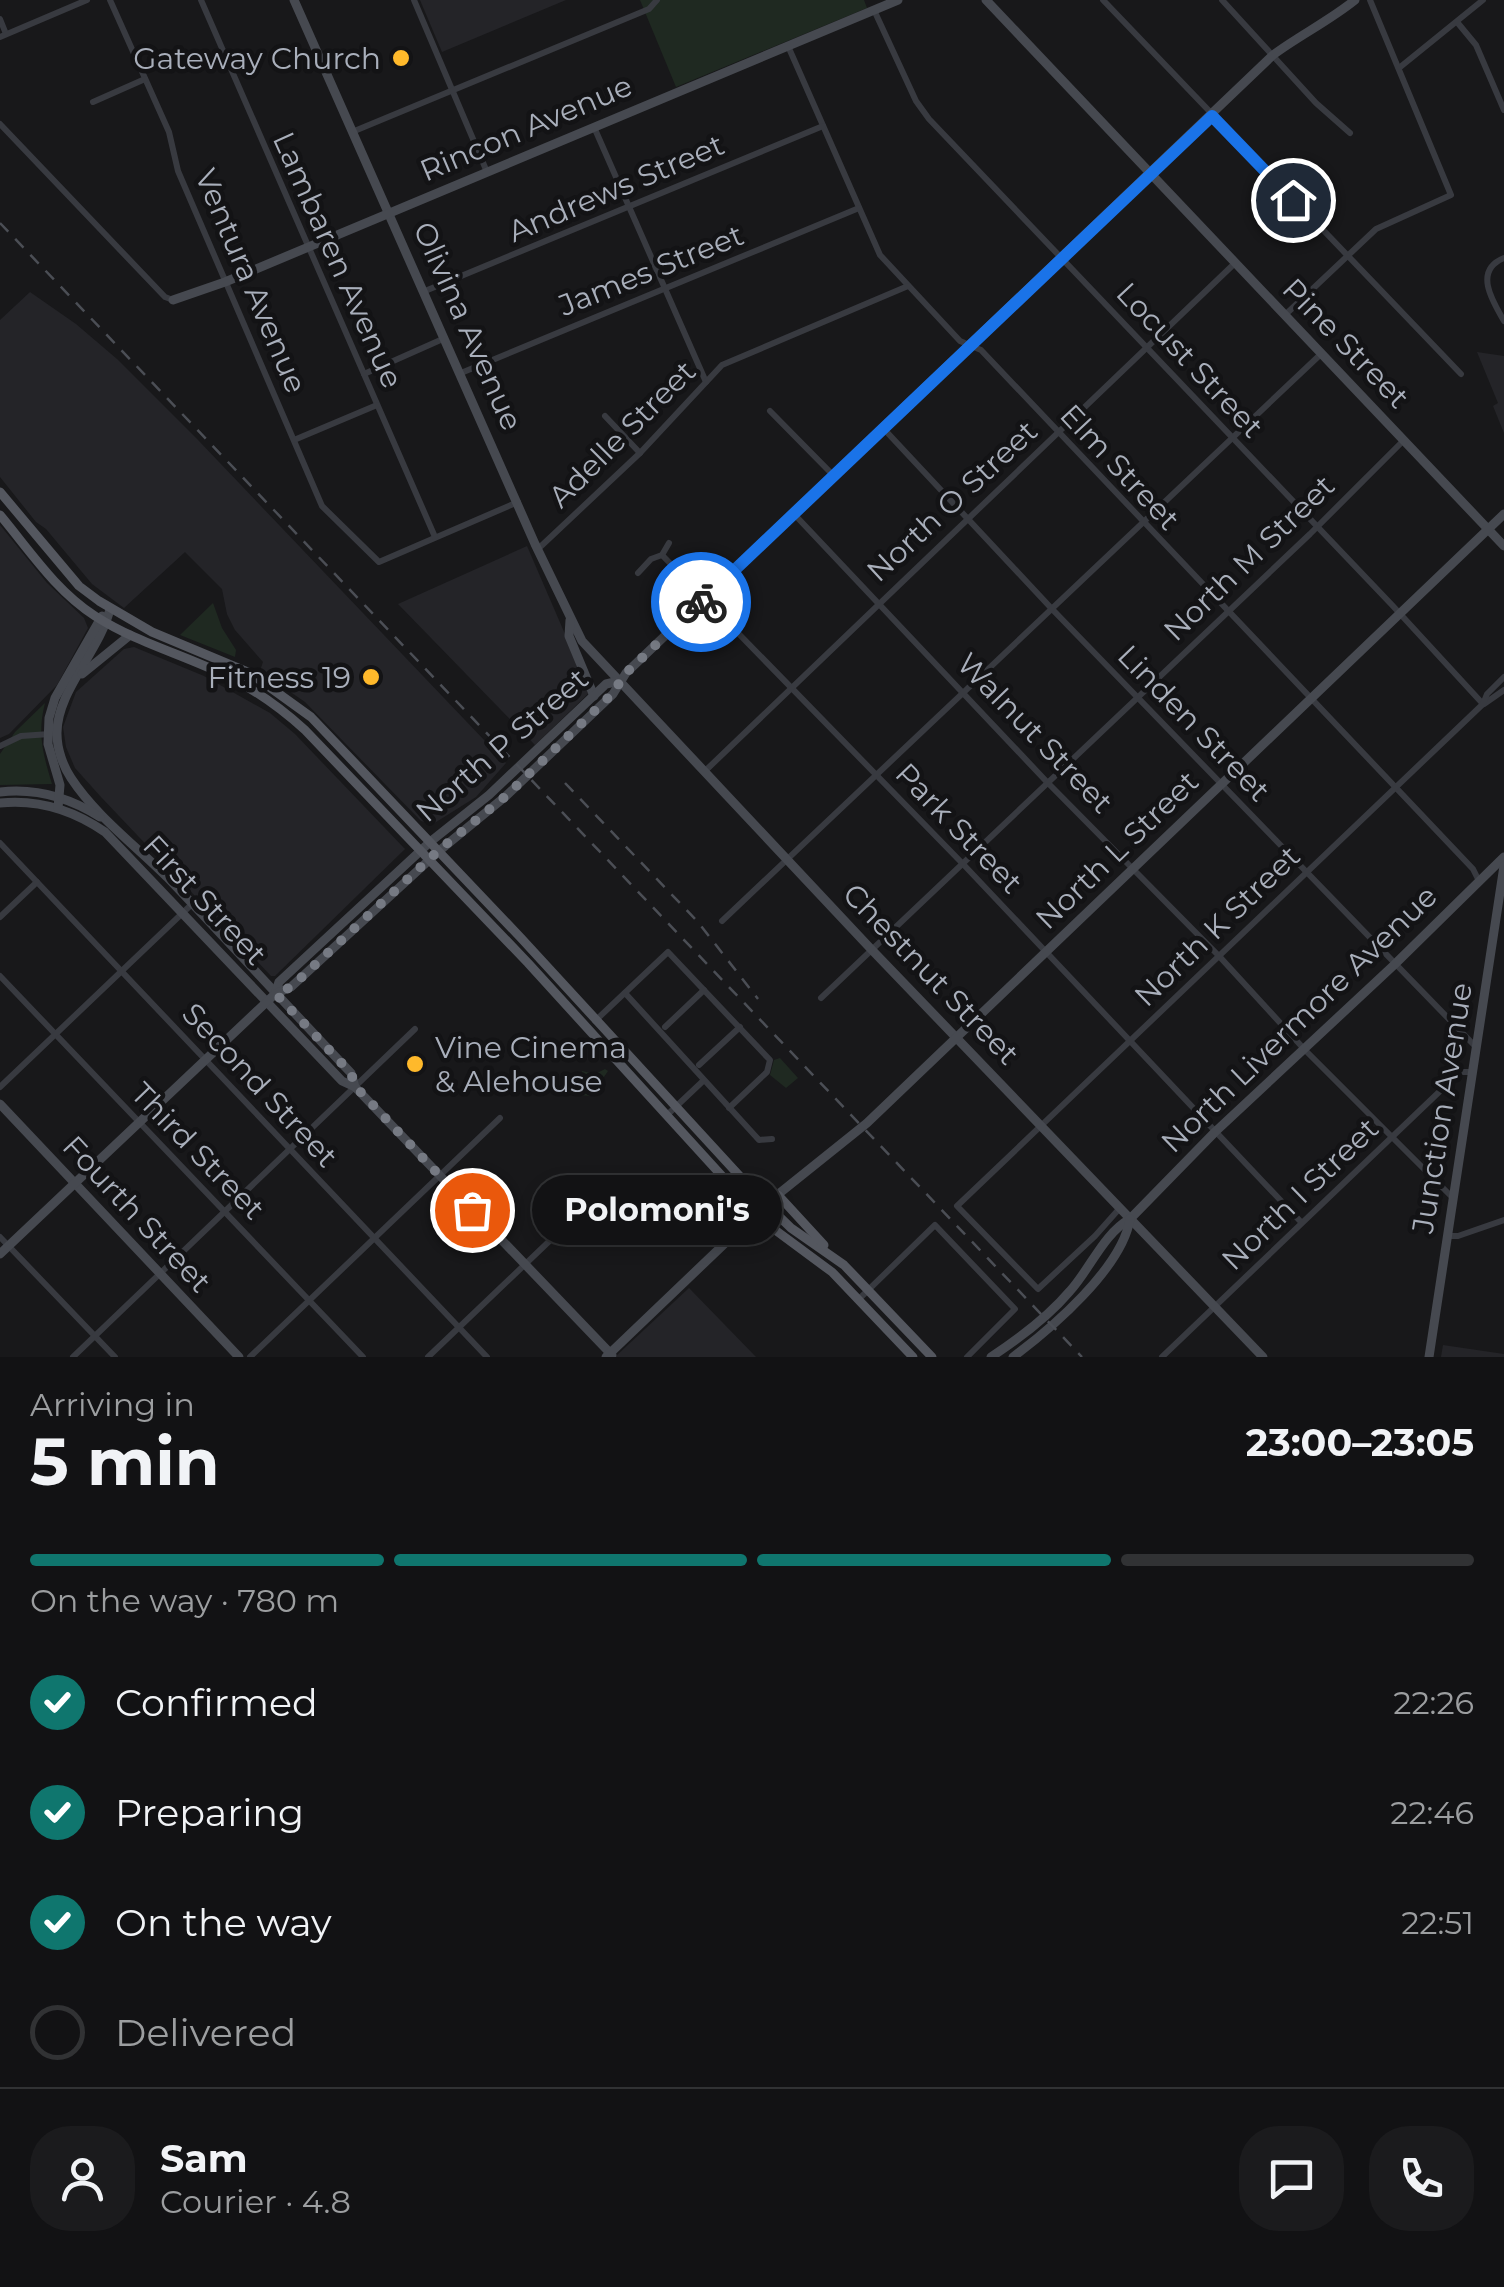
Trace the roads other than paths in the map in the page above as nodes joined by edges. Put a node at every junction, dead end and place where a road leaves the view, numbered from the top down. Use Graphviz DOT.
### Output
graph roads {
  1 [pos="87,0"];
  2 [pos="110,0"];
  3 [pos="201,0"];
  4 [pos="294,0"];
  5 [pos="414,0"];
  6 [pos="656,0"];
  7 [pos="898,0"];
  8 [pos="1103,0"];
  9 [pos="1222,0"];
  10 [pos="1356,0"];
  11 [pos="1370,0"];
  12 [pos="1484,0"];
  13 [pos="986,1"];
  14 [pos="874,10"];
  15 [pos="0,19"];
  16 [pos="1457,22"];
  17 [pos="3,36"];
  18 [pos="788,46"];
  19 [pos="1273,55"];
  20 [pos="1399,68"];
  21 [pos="145,79"];
  22 [pos="453,91"];
  23 [pos="93,102"];
  24 [pos="1504,110"];
  25 [pos="1212,116"];
  26 [pos="0,124"];
  27 [pos="823,126"];
  28 [pos="594,127"];
  29 [pos="352,132"];
  30 [pos="1350,133"];
  31 [pos="487,172"];
  32 [pos="1150,174"];
  33 [pos="628,207"];
  34 [pos="859,208"];
  35 [pos="388,214"];
  36 [pos="307,246"];
  37 [pos="1348,257"];
  38 [pos="1062,258"];
  39 [pos="1504,258"];
  40 [pos="1234,264"];
  41 [pos="225,282"];
  42 [pos="908,286"];
  43 [pos="664,288"];
  44 [pos="425,291"];
  45 [pos="173,300"];
  46 [pos="1285,315"];
  47 [pos="1504,321"];
  48 [pos="446,338"];
  49 [pos="970,346"];
  50 [pos="1146,346"];
  51 [pos="1322,353"];
  52 [pos="461,373"];
  53 [pos="364,374"];
  54 [pos="1462,374"];
  55 [pos="706,382"];
  56 [pos="377,405"];
  57 [pos="770,411"];
  58 [pos="606,416"];
  59 [pos="883,428"];
  60 [pos="1056,433"];
  61 [pos="1232,438"];
  62 [pos="294,440"];
  63 [pos="1404,440"];
  64 [pos="640,453"];
  65 [pos="834,476"];
  66 [pos="0,492"];
  67 [pos="518,502"];
  68 [pos="794,514"];
  69 [pos="1504,514"];
  70 [pos="0,516"];
  71 [pos="968,518"];
  72 [pos="1143,524"];
  73 [pos="1317,526"];
  74 [pos="1488,530"];
  75 [pos="435,537"];
  76 [pos="669,543"];
  77 [pos="1504,546"];
  78 [pos="538,549"];
  79 [pos="662,555"];
  80 [pos="638,573"];
  81 [pos="704,598"];
  82 [pos="878,602"];
  83 [pos="110,608"];
  84 [pos="1052,608"];
  85 [pos="1226,611"];
  86 [pos="1401,614"];
  87 [pos="570,620"];
  88 [pos="103,621"];
  89 [pos="130,636"];
  90 [pos="80,675"];
  91 [pos="1503,678"];
  92 [pos="619,682"];
  93 [pos="790,687"];
  94 [pos="1504,690"];
  95 [pos="964,692"];
  96 [pos="594,696"];
  97 [pos="1137,697"];
  98 [pos="1312,700"];
  99 [pos="1483,704"];
  100 [pos="52,734"];
  101 [pos="0,746"];
  102 [pos="704,772"];
  103 [pos="878,777"];
  104 [pos="1046,780"];
  105 [pos="1222,784"];
  106 [pos="1396,787"];
  107 [pos="0,792"];
  108 [pos="0,803"];
  109 [pos="59,803"];
  110 [pos="111,824"];
  111 [pos="430,842"];
  112 [pos="0,843"];
  113 [pos="421,850"];
  114 [pos="439,850"];
  115 [pos="1504,856"];
  116 [pos="429,860"];
  117 [pos="788,862"];
  118 [pos="963,864"];
  119 [pos="1504,866"];
  120 [pos="1134,868"];
  121 [pos="1307,871"];
  122 [pos="1479,881"];
  123 [pos="37,882"];
  124 [pos="192,904"];
  125 [pos="183,912"];
  126 [pos="0,917"];
  127 [pos="722,921"];
  128 [pos="871,949"];
  129 [pos="1046,952"];
  130 [pos="1219,956"];
  131 [pos="1394,965"];
  132 [pos="122,971"];
  133 [pos="0,976"];
  134 [pos="704,990"];
  135 [pos="625,993"];
  136 [pos="276,994"];
  137 [pos="820,998"];
  138 [pos="267,1002"];
  139 [pos="596,1020"];
  140 [pos="665,1027"];
  141 [pos="740,1027"];
  142 [pos="415,1029"];
  143 [pos="587,1029"];
  144 [pos="56,1034"];
  145 [pos="956,1037"];
  146 [pos="1130,1040"];
  147 [pos="1476,1046"];
  148 [pos="1305,1050"];
  149 [pos="205,1061"];
  150 [pos="700,1065"];
  151 [pos="1472,1072"];
  152 [pos="704,1081"];
  153 [pos="355,1086"];
  154 [pos="0,1087"];
  155 [pos="0,1104"];
  156 [pos="675,1107"];
  157 [pos="729,1108"];
  158 [pos="666,1116"];
  159 [pos="500,1118"];
  160 [pos="140,1123"];
  161 [pos="1042,1124"];
  162 [pos="1215,1132"];
  163 [pos="1392,1138"];
  164 [pos="772,1139"];
  165 [pos="289,1150"];
  166 [pos="440,1176"];
  167 [pos="76,1185"];
  168 [pos="778,1194"];
  169 [pos="1453,1198"];
  170 [pos="766,1204"];
  171 [pos="583,1209"];
  172 [pos="1119,1209"];
  173 [pos="224,1212"];
  174 [pos="756,1214"];
  175 [pos="1130,1218"];
  176 [pos="1504,1220"];
  177 [pos="1302,1222"];
  178 [pos="1447,1236"];
  179 [pos="0,1238"];
  180 [pos="374,1238"];
  181 [pos="8,1246"];
  182 [pos="0,1254"];
  183 [pos="836,1258"];
  184 [pos="524,1265"];
  185 [pos="160,1274"];
  186 [pos="868,1290"];
  187 [pos="309,1300"];
  188 [pos="858,1300"];
  189 [pos="1214,1307"];
  190 [pos="459,1328"];
  191 [pos="94,1336"];
  192 [pos="610,1356"];
  193 [pos="72,1357"];
  194 [pos="115,1357"];
  195 [pos="239,1357"];
  196 [pos="250,1357"];
  197 [pos="363,1357"];
  198 [pos="428,1357"];
  199 [pos="487,1357"];
  200 [pos="913,1357"];
  201 [pos="932,1357"];
  202 [pos="967,1357"];
  203 [pos="991,1357"];
  204 [pos="1013,1357"];
  205 [pos="1162,1357"];
  206 [pos="1263,1357"];
  207 [pos="1429,1357"];
  1 -- 17 [label="street"];
  2 -- 21 [label="street, Ventura Avenue"];
  3 -- 36 [label="street, Lambaren Avenue"];
  4 -- 29 [label="street, Olivina Avenue"];
  5 -- 22 [label="street"];
  6 -- 22 [label="street"];
  7 -- 14 [label="street, Rincon Avenue"];
  8 -- 25 [label="street"];
  9 -- 19 [label="street"];
  10 -- 19 [label="street, North P Street"];
  11 -- 20 [label="street"];
  12 -- 16 [label="street"];
  13 -- 32 [label="street, Pine Street"];
  14 -- 18 [label="street, Rincon Avenue"];
  14 -- 38 [label="street, Locust Street"];
  15 -- 17 [label="street"];
  16 -- 20 [label="street"];
  16 -- 24 [label="street"];
  18 -- 27 [label="street, Elm Street"];
  18 -- 28 [label="street, Rincon Avenue"];
  19 -- 25 [label="street, North P Street"];
  19 -- 30 [label="street"];
  20 -- 37 [label="street"];
  21 -- 23 [label="street"];
  21 -- 41 [label="street, Ventura Avenue"];
  22 -- 29 [label="street"];
  22 -- 31 [label="street"];
  25 -- 32 [label="street, North P Street"];
  25 -- 37 [label="street"];
  26 -- 45 [label="street"];
  27 -- 33 [label="street, Andrews Street"];
  27 -- 34 [label="street, Elm Street"];
  28 -- 31 [label="street, Rincon Avenue"];
  28 -- 33 [label="street"];
  29 -- 35 [label="street, Olivina Avenue"];
  31 -- 35 [label="street, Rincon Avenue"];
  32 -- 38 [label="street, North P Street"];
  32 -- 40 [label="street, Pine Street"];
  33 -- 43 [label="street"];
  33 -- 44 [label="street, Andrews Street"];
  34 -- 42 [label="street, Elm Street"];
  34 -- 43 [label="street, James Street"];
  35 -- 36 [label="street, Rincon Avenue"];
  35 -- 44 [label="street, Olivina Avenue"];
  36 -- 41 [label="street, Rincon Avenue"];
  36 -- 53 [label="street, Lambaren Avenue"];
  37 -- 46 [label="street"];
  37 -- 54 [label="street"];
  38 -- 49 [label="street, North P Street"];
  38 -- 50 [label="street, Locust Street"];
  39 -- 47 [label="street"];
  40 -- 46 [label="street, Pine Street"];
  40 -- 50 [label="street, North O Street"];
  41 -- 45 [label="street, Rincon Avenue"];
  41 -- 62 [label="street, Ventura Avenue"];
  42 -- 49 [label="street, Elm Street"];
  42 -- 55 [label="street, Adelle Street"];
  43 -- 52 [label="street, James Street"];
  43 -- 55 [label="street"];
  44 -- 48 [label="street, Olivina Avenue"];
  46 -- 51 [label="street, Pine Street"];
  48 -- 52 [label="street, Olivina Avenue"];
  48 -- 53 [label="street"];
  49 -- 59 [label="street, North P Street"];
  49 -- 60 [label="street, Elm Street"];
  50 -- 60 [label="street, North O Street"];
  50 -- 61 [label="street, Locust Street"];
  51 -- 61 [label="street"];
  51 -- 63 [label="street, Pine Street"];
  52 -- 67 [label="street, Olivina Avenue"];
  53 -- 56 [label="street, Lambaren Avenue"];
  55 -- 64 [label="street, Adelle Street"];
  56 -- 62 [label="street"];
  56 -- 75 [label="street, Lambaren Avenue"];
  57 -- 65 [label="street"];
  58 -- 64 [label="street"];
  59 -- 65 [label="street, North P Street"];
  59 -- 71 [label="street, Linden Street"];
  60 -- 71 [label="street, North O Street"];
  60 -- 72 [label="street, Elm Street"];
  61 -- 72 [label="street"];
  61 -- 73 [label="street, Locust Street"];
  62 -- 75 [label="street, Ventura Avenue"];
  63 -- 73 [label="street, North M Street"];
  63 -- 74 [label="street, Pine Street"];
  64 -- 78 [label="street, Adelle Street"];
  65 -- 68 [label="street, North P Street"];
  66 -- 83 [label="main road"];
  67 -- 75 [label="street"];
  67 -- 78 [label="street, Olivina Avenue"];
  68 -- 81 [label="street, North P Street"];
  68 -- 82 [label="street, Walnut Street"];
  69 -- 74 [label="street, North L Street"];
  70 -- 88 [label="main road"];
  71 -- 82 [label="street, North O Street"];
  71 -- 84 [label="street, Linden Street"];
  72 -- 84 [label="street"];
  72 -- 85 [label="street, Elm Street"];
  73 -- 85 [label="street, North M Street"];
  73 -- 86 [label="street, Locust Street"];
  74 -- 77 [label="street, Pine Street"];
  74 -- 86 [label="street, North L Street"];
  76 -- 79 [label="street"];
  78 -- 87 [label="street, Olivina Avenue"];
  79 -- 80 [label="street"];
  79 -- 81 [label="street, Park Street"];
  81 -- 92 [label="street, North P Street"];
  81 -- 93 [label="street, Park Street"];
  82 -- 93 [label="street, North O Street"];
  82 -- 95 [label="street, Walnut Street"];
  83 -- 88 [label="street"];
  83 -- 111 [label="main road"];
  84 -- 95 [label="street"];
  84 -- 97 [label="street, Linden Street"];
  85 -- 97 [label="street, North M Street"];
  85 -- 98 [label="street, Elm Street"];
  86 -- 98 [label="street, North L Street"];
  86 -- 99 [label="street, Locust Street"];
  87 -- 92 [label="street, Chestnut Street"];
  87 -- 96 [label="street"];
  88 -- 89 [label="main road"];
  88 -- 90 [label="street"];
  88 -- 100 [label="street"];
  89 -- 90 [label="street"];
  89 -- 113 [label="main road"];
  90 -- 100 [label="street"];
  91 -- 99 [label="street, North K Street"];
  92 -- 96 [label="street, North P Street"];
  92 -- 102 [label="street, Chestnut Street"];
  92 -- 114 [label="street, North P Street"];
  93 -- 102 [label="street, North O Street"];
  93 -- 103 [label="street, Park Street"];
  94 -- 99 [label="street"];
  95 -- 103 [label="street"];
  95 -- 104 [label="street, Walnut Street"];
  96 -- 111 [label="street, North P Street"];
  97 -- 104 [label="street, North M Street"];
  97 -- 105 [label="street, Linden Street"];
  98 -- 105 [label="street, North L Street"];
  98 -- 106 [label="street, Elm Street"];
  99 -- 106 [label="street, North K Street"];
  100 -- 101 [label="street"];
  100 -- 109 [label="street"];
  100 -- 110 [label="street, First Street"];
  102 -- 117 [label="street, Chestnut Street"];
  103 -- 117 [label="street"];
  103 -- 118 [label="street, Park Street"];
  104 -- 118 [label="street, North M Street"];
  104 -- 120 [label="street, Walnut Street"];
  105 -- 120 [label="street, North L Street"];
  105 -- 121 [label="street, Linden Street"];
  106 -- 121 [label="street, North K Street"];
  106 -- 122 [label="street, Elm Street"];
  107 -- 109 [label="street"];
  108 -- 109 [label="street"];
  109 -- 110 [label="street, First Street"];
  109 -- 125 [label="street, First Street"];
  110 -- 124 [label="street, First Street"];
  111 -- 113 [label="street, North P Street"];
  111 -- 114 [label="main road"];
  112 -- 123 [label="street, Second Street"];
  113 -- 116 [label="main road"];
  113 -- 136 [label="street, North P Street"];
  114 -- 116 [label="street, North P Street"];
  114 -- 139 [label="main road"];
  115 -- 122 [label="street, North Livermore Avenue"];
  116 -- 136 [label="street, North P Street"];
  116 -- 143 [label="main road"];
  117 -- 127 [label="street"];
  117 -- 128 [label="street, Chestnut Street"];
  118 -- 128 [label="street, North M Street"];
  118 -- 129 [label="street, Park Street"];
  119 -- 147 [label="street, Junction Avenue"];
  120 -- 129 [label="street, North L Street"];
  120 -- 130 [label="street, Walnut Street"];
  121 -- 130 [label="street, North K Street"];
  121 -- 131 [label="street, Linden Street"];
  122 -- 131 [label="street, North Livermore Avenue"];
  123 -- 126 [label="street"];
  123 -- 132 [label="street, Second Street"];
  124 -- 125 [label="street"];
  124 -- 136 [label="street, First Street"];
  125 -- 132 [label="street"];
  125 -- 138 [label="street, First Street"];
  128 -- 137 [label="street, North M Street"];
  128 -- 145 [label="street, Chestnut Street"];
  129 -- 145 [label="street, North L Street"];
  129 -- 146 [label="street, Park Street"];
  130 -- 146 [label="street, North K Street"];
  130 -- 148 [label="street, Walnut Street"];
  131 -- 147 [label="street, Linden Street"];
  131 -- 148 [label="street, North Livermore Avenue"];
  132 -- 144 [label="street"];
  132 -- 149 [label="street, Second Street"];
  133 -- 144 [label="street, Third Street"];
  134 -- 135 [label="street"];
  134 -- 140 [label="street"];
  134 -- 141 [label="street"];
  135 -- 139 [label="street"];
  135 -- 152 [label="street"];
  136 -- 138 [label="street"];
  136 -- 153 [label="street, First Street"];
  138 -- 149 [label="street"];
  138 -- 153 [label="street, First Street"];
  139 -- 143 [label="street"];
  139 -- 156 [label="main road"];
  141 -- 150 [label="street"];
  141 -- 157 [label="street"];
  142 -- 153 [label="street"];
  143 -- 158 [label="main road"];
  144 -- 154 [label="street"];
  144 -- 160 [label="street, Third Street"];
  145 -- 161 [label="street, Chestnut Street"];
  145 -- 168 [label="street, North L Street"];
  146 -- 161 [label="street, North K Street"];
  146 -- 162 [label="street, Park Street"];
  147 -- 151 [label="street, Junction Avenue"];
  148 -- 162 [label="street, North Livermore Avenue"];
  148 -- 163 [label="street, Walnut Street"];
  149 -- 160 [label="street"];
  149 -- 165 [label="street, Second Street"];
  151 -- 163 [label="street, North I Street"];
  151 -- 169 [label="street, Junction Avenue"];
  152 -- 156 [label="street"];
  152 -- 157 [label="street"];
  153 -- 165 [label="street"];
  153 -- 166 [label="street, First Street"];
  155 -- 167 [label="street, Fourth Street"];
  156 -- 158 [label="street"];
  156 -- 170 [label="main road"];
  157 -- 164 [label="street"];
  158 -- 174 [label="main road"];
  159 -- 166 [label="street"];
  160 -- 167 [label="street"];
  160 -- 173 [label="street, Third Street"];
  161 -- 172 [label="street, Chestnut Street"];
  161 -- 172 [label="street, North K Street"];
  162 -- 175 [label="street, North Livermore Avenue"];
  162 -- 177 [label="street, Park Street"];
  163 -- 169 [label="street, Walnut Street"];
  163 -- 177 [label="street, North I Street"];
  165 -- 173 [label="street"];
  165 -- 180 [label="street, Second Street"];
  166 -- 180 [label="street"];
  166 -- 184 [label="street, First Street"];
  167 -- 181 [label="street"];
  167 -- 185 [label="street, Fourth Street"];
  168 -- 170 [label="street, North L Street"];
  168 -- 183 [label="main road"];
  169 -- 178 [label="street, Junction Avenue"];
  170 -- 174 [label="street, North L Street"];
  170 -- 183 [label="main road"];
  171 -- 184 [label="street"];
  172 -- 175 [label="street, Chestnut Street"];
  173 -- 185 [label="street"];
  173 -- 187 [label="street, Third Street"];
  174 -- 188 [label="main road"];
  174 -- 192 [label="street, North L Street"];
  175 -- 189 [label="street, Chestnut Street"];
  175 -- 203 [label="street, North Livermore Avenue"];
  175 -- 204 [label="street, North Livermore Avenue"];
  176 -- 178 [label="street"];
  177 -- 189 [label="street, North I Street"];
  178 -- 207 [label="street, Junction Avenue"];
  179 -- 181 [label="street"];
  180 -- 187 [label="street"];
  180 -- 190 [label="street, Second Street"];
  181 -- 182 [label="street"];
  181 -- 191 [label="street"];
  183 -- 186 [label="main road"];
  184 -- 190 [label="street"];
  184 -- 192 [label="street, First Street"];
  185 -- 191 [label="street"];
  185 -- 195 [label="street, Fourth Street"];
  186 -- 188 [label="street"];
  186 -- 201 [label="main road"];
  186 -- 202 [label="street"];
  187 -- 196 [label="street"];
  187 -- 197 [label="street, Third Street"];
  188 -- 200 [label="main road"];
  189 -- 205 [label="street, North I Street"];
  189 -- 206 [label="street, Chestnut Street"];
  190 -- 198 [label="street"];
  190 -- 199 [label="street, Second Street"];
  191 -- 193 [label="street"];
  191 -- 194 [label="street"];
}
